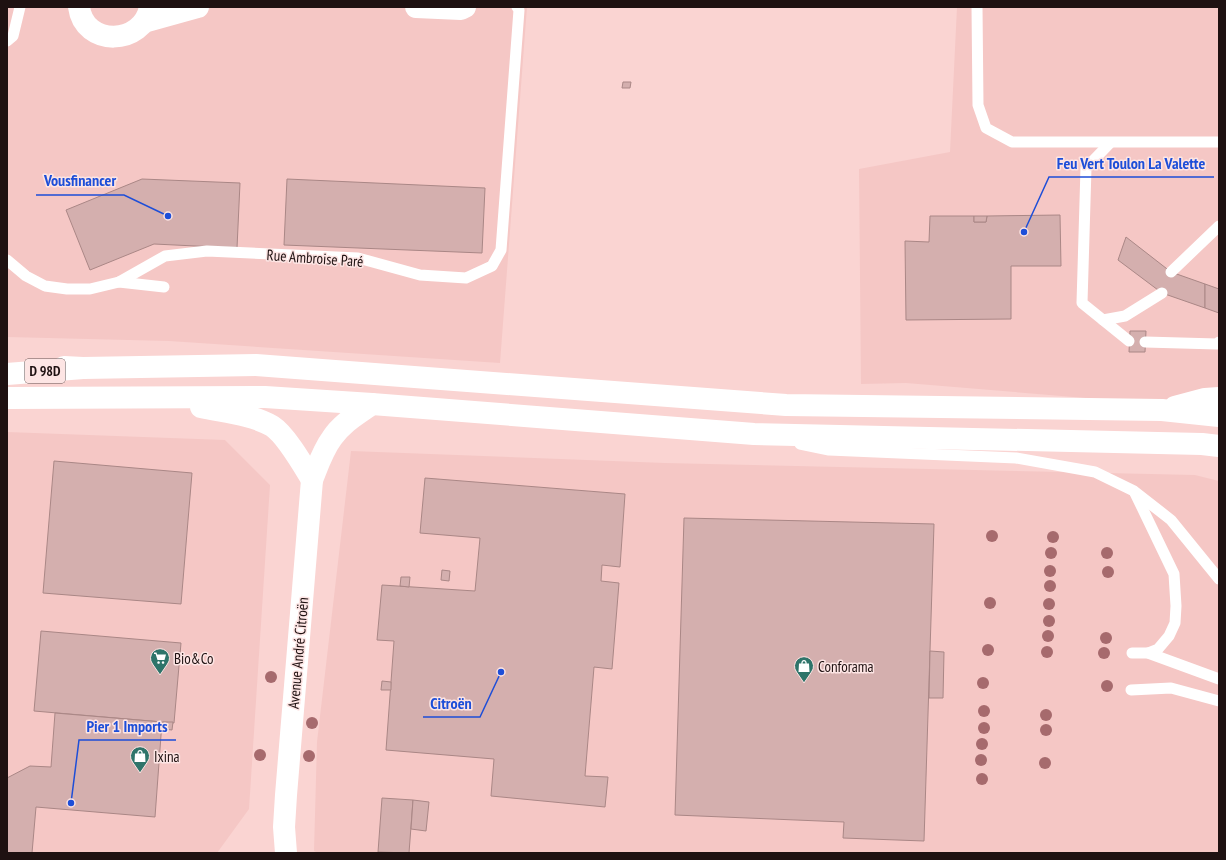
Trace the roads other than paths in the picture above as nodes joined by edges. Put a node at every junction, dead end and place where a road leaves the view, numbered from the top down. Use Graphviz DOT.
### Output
graph roads {
  1 [pos="20,7"];
  2 [pos="65,7"];
  3 [pos="198,7"];
  4 [pos="416,7"];
  5 [pos="465,7"];
  6 [pos="517,7"];
  7 [pos="977,7"];
  8 [pos="81,14"];
  9 [pos="147,14"];
  10 [pos="7,40"];
  11 [pos="1110,143"];
  12 [pos="1217,146"];
  13 [pos="1219,226"];
  14 [pos="7,260"];
  15 [pos="1171,272"];
  16 [pos="119,282"];
  17 [pos="164,287"];
  18 [pos="1162,293"];
  19 [pos="1103,320"];
  20 [pos="1129,340"];
  21 [pos="1146,342"];
  22 [pos="1219,342"];
  23 [pos="7,363"];
  24 [pos="82,368"];
  25 [pos="7,374"];
  26 [pos="7,398"];
  27 [pos="160,398"];
  28 [pos="1219,398"];
  29 [pos="372,404"];
  30 [pos="1162,410"];
  31 [pos="1219,416"];
  32 [pos="754,434"];
  33 [pos="1219,446"];
  34 [pos="312,480"];
  35 [pos="1134,491"];
  36 [pos="1219,580"];
  37 [pos="1132,653"];
  38 [pos="1148,654"];
  39 [pos="1219,679"];
  40 [pos="1131,690"];
  41 [pos="1219,701"];
  42 [pos="284,827"];
  43 [pos="271,853"];
  44 [pos="286,853"];
  1 -- 10 [label="lane"];
  2 -- 8 [label="main road"];
  3 -- 9 [label="main road"];
  4 -- 5 [label="main road"];
  6 -- 16 [label="lane, Rue Ambroise Paré"];
  7 -- 11 [label="lane"];
  8 -- 9 [label="main road"];
  11 -- 12 [label="lane"];
  11 -- 19 [label="lane"];
  13 -- 15 [label="lane"];
  14 -- 16 [label="lane, Rue Ambroise Paré"];
  16 -- 17 [label="lane"];
  18 -- 19 [label="lane"];
  19 -- 20 [label="lane"];
  21 -- 22 [label="lane"];
  23 -- 24 [label="main road"];
  24 -- 25 [label="main road, D 98D"];
  24 -- 30 [label="main road"];
  26 -- 27 [label="main road"];
  27 -- 29 [label="main road"];
  27 -- 34 [label="main road"];
  28 -- 30 [label="main road"];
  29 -- 32 [label="main road"];
  29 -- 34 [label="main road, Avenue André Citroën"];
  30 -- 31 [label="main road"];
  32 -- 33 [label="main road"];
  32 -- 35 [label="lane"];
  34 -- 42 [label="main road, Avenue André Citroën"];
  35 -- 36 [label="lane"];
  35 -- 38 [label="lane"];
  37 -- 38 [label="lane"];
  38 -- 39 [label="lane"];
  40 -- 41 [label="lane"];
  42 -- 43 [label="main road, Avenue André Citroën"];
  42 -- 44 [label="main road, Avenue André Citroën"];
}
